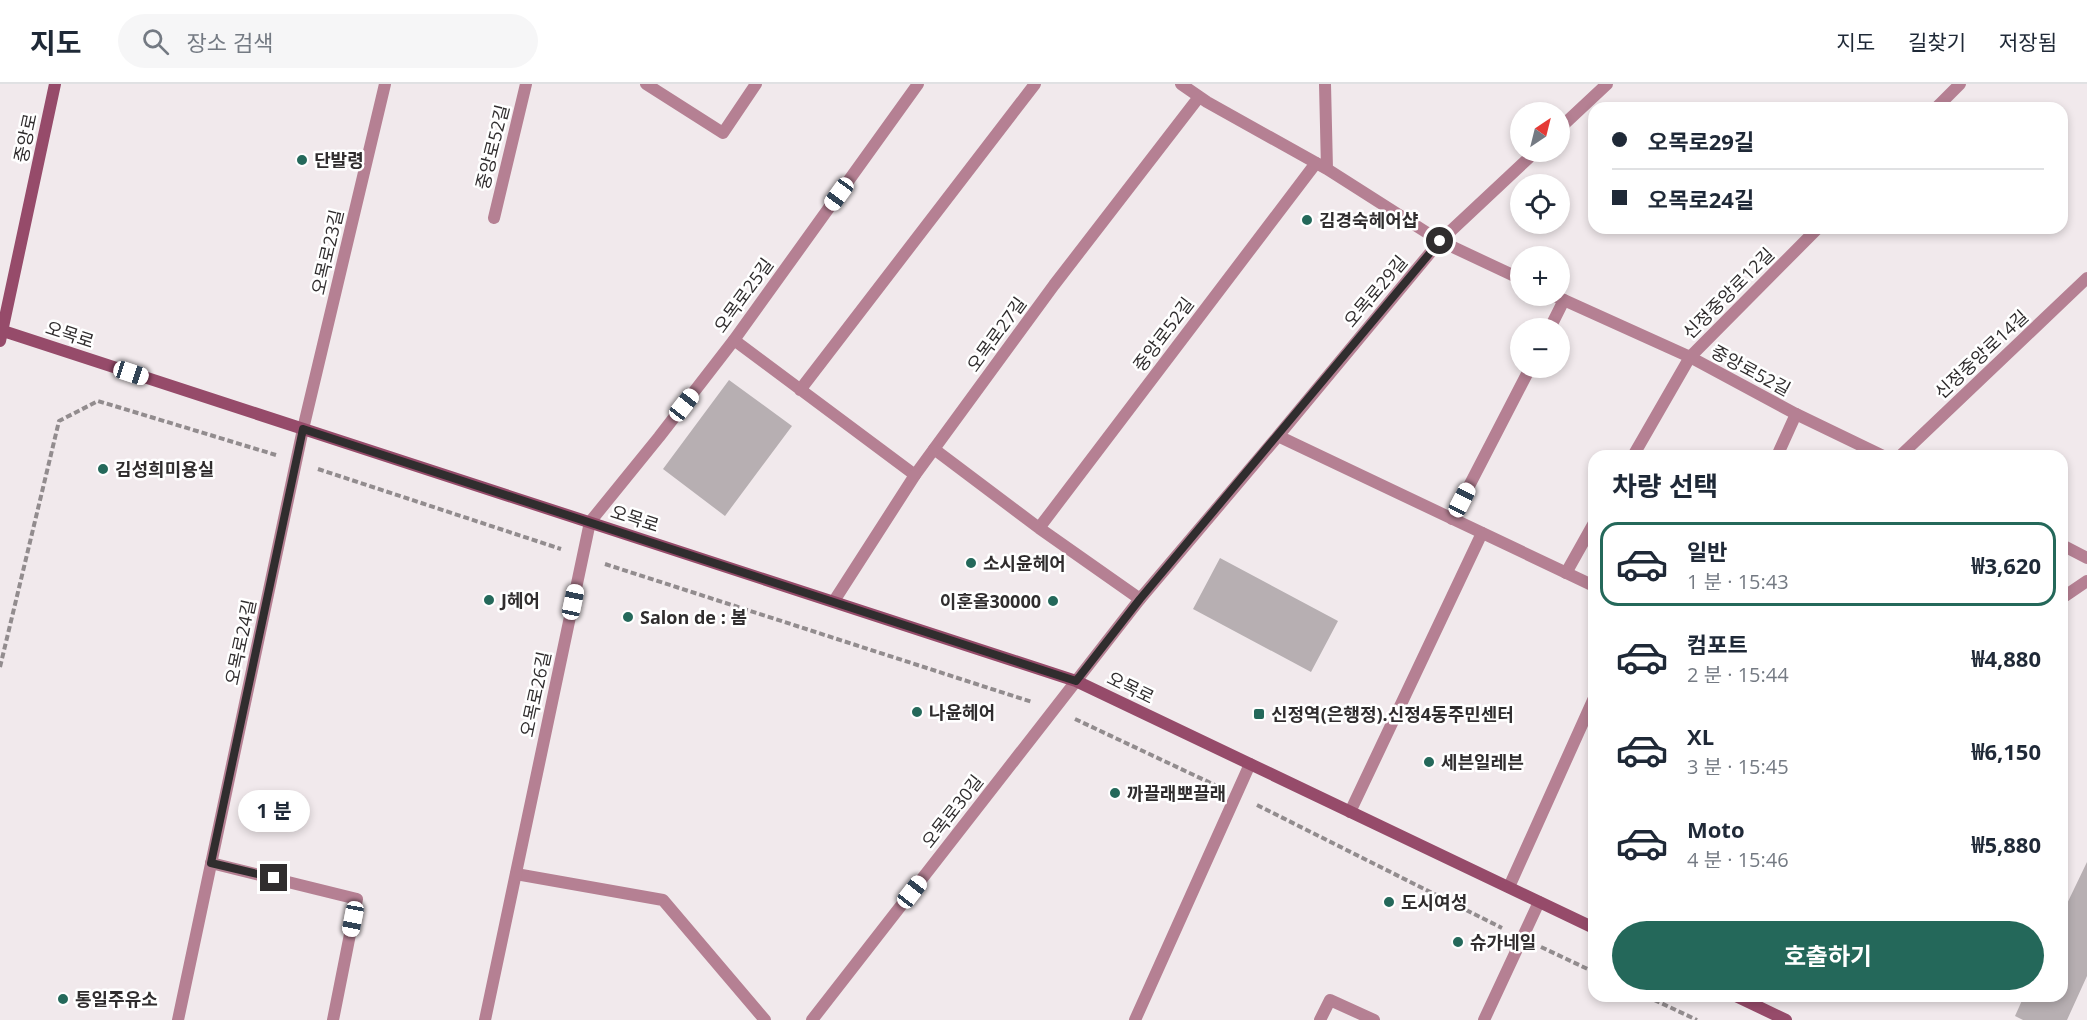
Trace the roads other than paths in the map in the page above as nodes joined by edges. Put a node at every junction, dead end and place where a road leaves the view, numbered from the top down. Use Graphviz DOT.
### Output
graph roads {
  1 [pos="55,84"];
  2 [pos="385,84"];
  3 [pos="526,84"];
  4 [pos="646,84"];
  5 [pos="756,84"];
  6 [pos="918,84"];
  7 [pos="1035,84"];
  8 [pos="1181,84"];
  9 [pos="1325,84"];
  10 [pos="1607,84"];
  11 [pos="1960,84"];
  12 [pos="1199,97"];
  13 [pos="1942,102"];
  14 [pos="1570,119"];
  15 [pos="1524,162"];
  16 [pos="1321,166"];
  17 [pos="494,218"];
  18 [pos="1812,234"];
  19 [pos="1440,241"];
  20 [pos="1510,274"];
  21 [pos="2087,278"];
  22 [pos="1570,303"];
  23 [pos="1,334"];
  24 [pos="734,340"];
  25 [pos="1690,357"];
  26 [pos="1525,378"];
  27 [pos="800,390"];
  28 [pos="1796,414"];
  29 [pos="303,429"];
  30 [pos="1278,436"];
  31 [pos="934,449"];
  32 [pos="1636,450"];
  33 [pos="1780,450"];
  34 [pos="1871,450"];
  35 [pos="1906,450"];
  36 [pos="915,475"];
  37 [pos="1452,519"];
  38 [pos="590,522"];
  39 [pos="1039,528"];
  40 [pos="1482,533"];
  41 [pos="1588,534"];
  42 [pos="2068,548"];
  43 [pos="2087,558"];
  44 [pos="1566,573"];
  45 [pos="2087,581"];
  46 [pos="1588,583"];
  47 [pos="2068,594"];
  48 [pos="1140,599"];
  49 [pos="834,601"];
  50 [pos="1076,681"];
  51 [pos="1588,711"];
  52 [pos="1250,764"];
  53 [pos="1350,812"];
  54 [pos="211,863"];
  55 [pos="516,874"];
  56 [pos="1509,887"];
  57 [pos="1539,902"];
  58 [pos="1588,925"];
  59 [pos="1756,1002"];
  60 [pos="178,1020"];
  61 [pos="333,1020"];
  62 [pos="486,1020"];
  63 [pos="765,1020"];
  64 [pos="812,1020"];
  65 [pos="1135,1020"];
  66 [pos="1320,1020"];
  67 [pos="1374,1020"];
  68 [pos="1484,1020"];
  69 [pos="1786,1020"];
  1 -- 23 [label="main road, 중앙로"];
  2 -- 29 [label="street, 오목로23길"];
  3 -- 17 [label="street, 중앙로52길"];
  4 -- 5 [label="street"];
  6 -- 24 [label="street, 오목로25길"];
  7 -- 27 [label="street"];
  8 -- 12 [label="street"];
  9 -- 16 [label="street"];
  10 -- 14 [label="street"];
  11 -- 13 [label="street"];
  12 -- 16 [label="street"];
  12 -- 31 [label="street, 오목로27길"];
  15 -- 19 [label="street, 오목로29길"];
  16 -- 19 [label="street"];
  16 -- 39 [label="street, 중앙로52길"];
  18 -- 25 [label="street, 신정중앙로12길"];
  19 -- 20 [label="street"];
  19 -- 30 [label="street, 오목로29길"];
  21 -- 35 [label="street, 신정중앙로14길"];
  22 -- 25 [label="street, 중앙로52길"];
  23 -- 29 [label="main road, 오목로"];
  24 -- 27 [label="street"];
  24 -- 38 [label="street, 오목로25길"];
  25 -- 28 [label="street, 중앙로52길"];
  25 -- 32 [label="street, 중앙로52길"];
  26 -- 37 [label="street"];
  27 -- 36 [label="street"];
  28 -- 33 [label="street, 중앙로52길"];
  28 -- 34 [label="street, 중앙로52길"];
  29 -- 38 [label="main road, 오목로"];
  29 -- 54 [label="street, 오목로24길"];
  30 -- 37 [label="street"];
  30 -- 48 [label="street, 오목로29길"];
  31 -- 36 [label="street, 오목로27길"];
  31 -- 39 [label="street"];
  36 -- 49 [label="street, 오목로27길"];
  37 -- 40 [label="street"];
  38 -- 49 [label="main road, 오목로"];
  38 -- 55 [label="street, 오목로26길"];
  39 -- 48 [label="street"];
  40 -- 44 [label="street"];
  40 -- 53 [label="street"];
  41 -- 44 [label="street"];
  42 -- 43 [label="street"];
  44 -- 46 [label="street"];
  45 -- 47 [label="street"];
  48 -- 50 [label="street, 오목로29길"];
  49 -- 50 [label="main road, 오목로"];
  50 -- 52 [label="main road, 오목로"];
  50 -- 64 [label="street, 오목로30길"];
  51 -- 56 [label="street"];
  52 -- 53 [label="main road, 오목로"];
  52 -- 65 [label="street"];
  53 -- 56 [label="main road, 오목로"];
  54 -- 60 [label="street, 오목로24길"];
  54 -- 61 [label="street"];
  55 -- 62 [label="street, 오목로26길"];
  55 -- 63 [label="street"];
  56 -- 57 [label="main road, 오목로"];
  57 -- 58 [label="main road, 오목로"];
  57 -- 68 [label="street"];
  59 -- 69 [label="main road"];
  66 -- 67 [label="street"];
}
